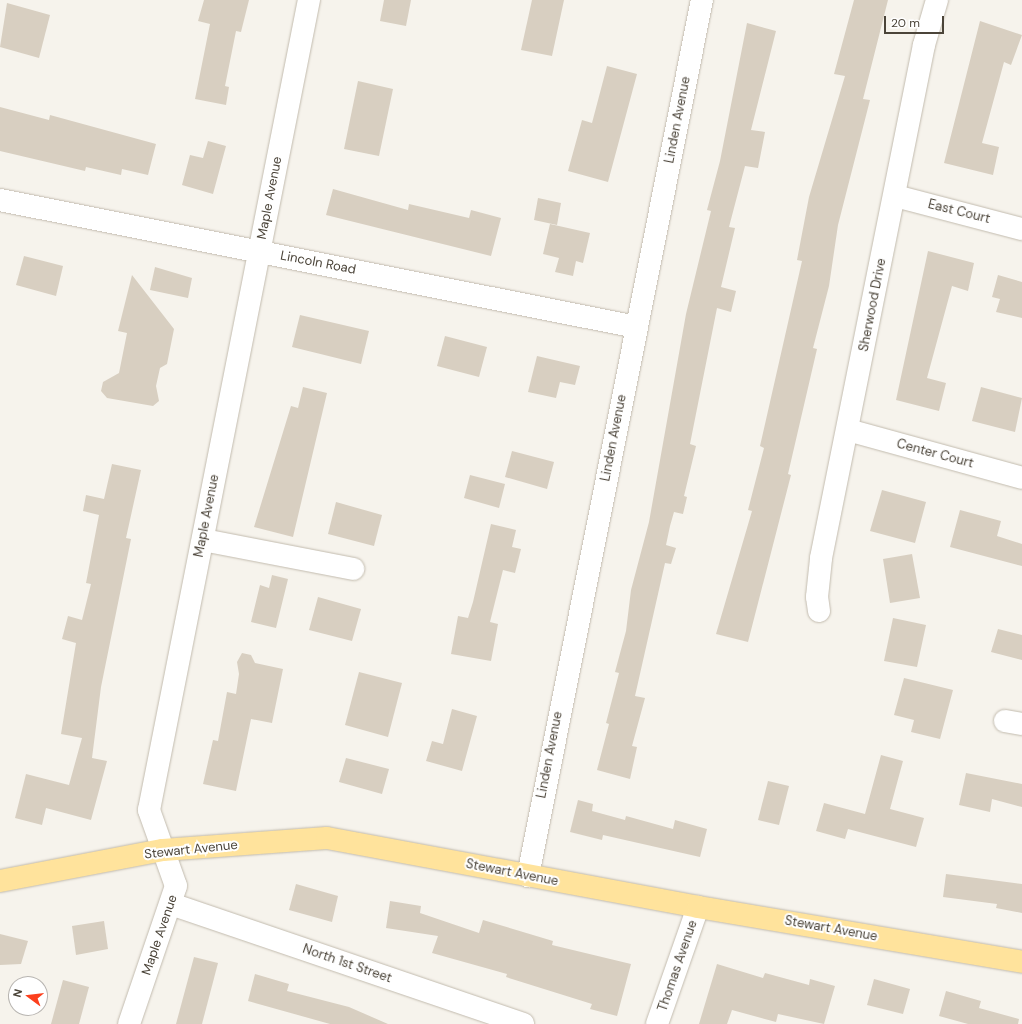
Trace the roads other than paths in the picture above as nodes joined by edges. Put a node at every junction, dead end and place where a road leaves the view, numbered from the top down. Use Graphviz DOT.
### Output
graph roads {
  1 [pos="309,0"];
  2 [pos="702,0"];
  3 [pos="937,0"];
  4 [pos="895,196"];
  5 [pos="0,200"];
  6 [pos="1022,229"];
  7 [pos="259,252"];
  8 [pos="636,327"];
  9 [pos="848,430"];
  10 [pos="1022,478"];
  11 [pos="203,540"];
  12 [pos="353,569"];
  13 [pos="819,611"];
  14 [pos="163,850"];
  15 [pos="528,876"];
  16 [pos="0,881"];
  17 [pos="171,904"];
  18 [pos="698,907"];
  19 [pos="1022,962"];
  20 [pos="129,1024"];
  21 [pos="523,1024"];
  22 [pos="657,1024"];
  1 -- 7 [label="street, Maple Avenue"];
  2 -- 8 [label="street, Linden Avenue"];
  3 -- 4 [label="street, Sherwood Drive"];
  4 -- 6 [label="street, East Court"];
  4 -- 9 [label="street, Sherwood Drive"];
  5 -- 7 [label="street, Lincoln Road"];
  7 -- 8 [label="street, Lincoln Road"];
  7 -- 11 [label="street, Maple Avenue"];
  8 -- 15 [label="street, Linden Avenue"];
  9 -- 10 [label="street, Center Court"];
  9 -- 13 [label="street, Sherwood Drive"];
  11 -- 12 [label="street"];
  11 -- 14 [label="street, Maple Avenue"];
  14 -- 15 [label="main road, Stewart Avenue"];
  14 -- 16 [label="main road, Stewart Avenue"];
  14 -- 17 [label="street, Maple Avenue"];
  15 -- 18 [label="main road, Stewart Avenue"];
  17 -- 20 [label="street, Maple Avenue"];
  17 -- 21 [label="street, North 1st Street"];
  18 -- 19 [label="main road, Stewart Avenue"];
  18 -- 22 [label="street, Thomas Avenue"];
}
